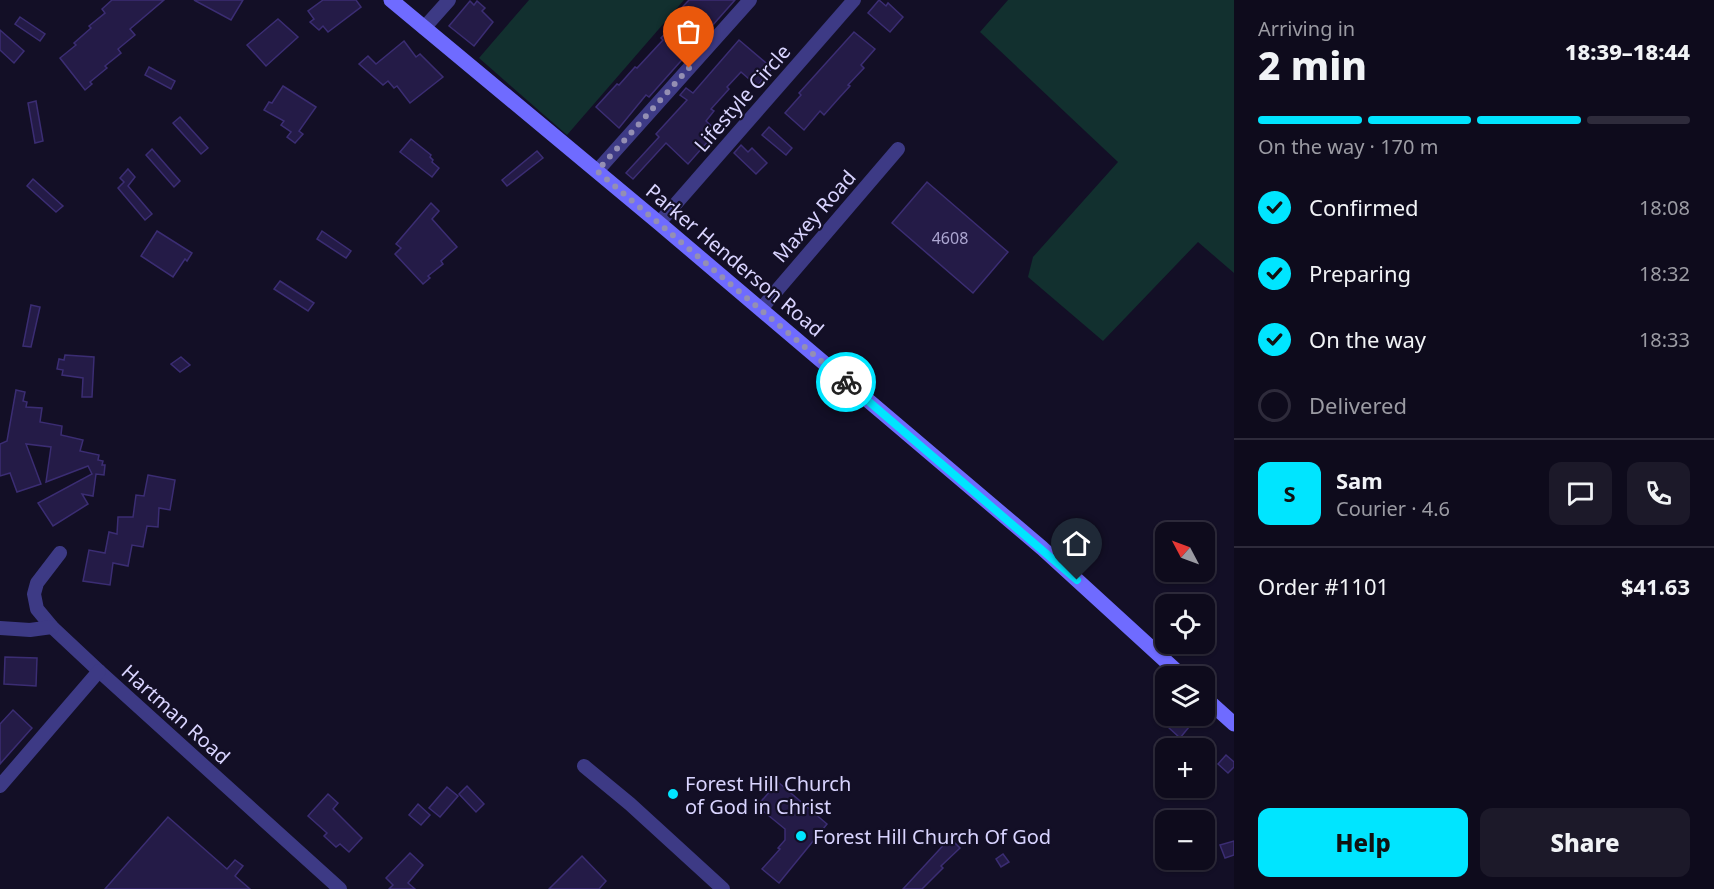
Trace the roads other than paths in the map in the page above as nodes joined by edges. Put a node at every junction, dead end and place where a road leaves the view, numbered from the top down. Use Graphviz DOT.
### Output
graph roads {
  1 [pos="391,0"];
  2 [pos="449,0"];
  3 [pos="750,0"];
  4 [pos="854,0"];
  5 [pos="424,28"];
  6 [pos="898,149"];
  7 [pos="597,171"];
  8 [pos="659,223"];
  9 [pos="760,309"];
  10 [pos="60,553"];
  11 [pos="52,627"];
  12 [pos="0,628"];
  13 [pos="1171,666"];
  14 [pos="99,671"];
  15 [pos="1215,707"];
  16 [pos="1234,724"];
  17 [pos="584,766"];
  18 [pos="0,786"];
  19 [pos="340,889"];
  20 [pos="723,889"];
  1 -- 5 [label="street, Parker Henderson Road"];
  2 -- 5 [label="street"];
  3 -- 7 [label="street"];
  4 -- 8 [label="street, Lifestyle Circle"];
  5 -- 7 [label="street, Parker Henderson Road"];
  6 -- 9 [label="street, Maxey Road"];
  7 -- 8 [label="street, Parker Henderson Road"];
  8 -- 9 [label="street, Parker Henderson Road"];
  9 -- 13 [label="street, Parker Henderson Road"];
  10 -- 11 [label="street, Hartman Road"];
  11 -- 12 [label="street"];
  11 -- 14 [label="street, Hartman Road"];
  14 -- 18 [label="street"];
  14 -- 19 [label="street, Hartman Road"];
  15 -- 16 [label="street"];
  17 -- 20 [label="street"];
}
